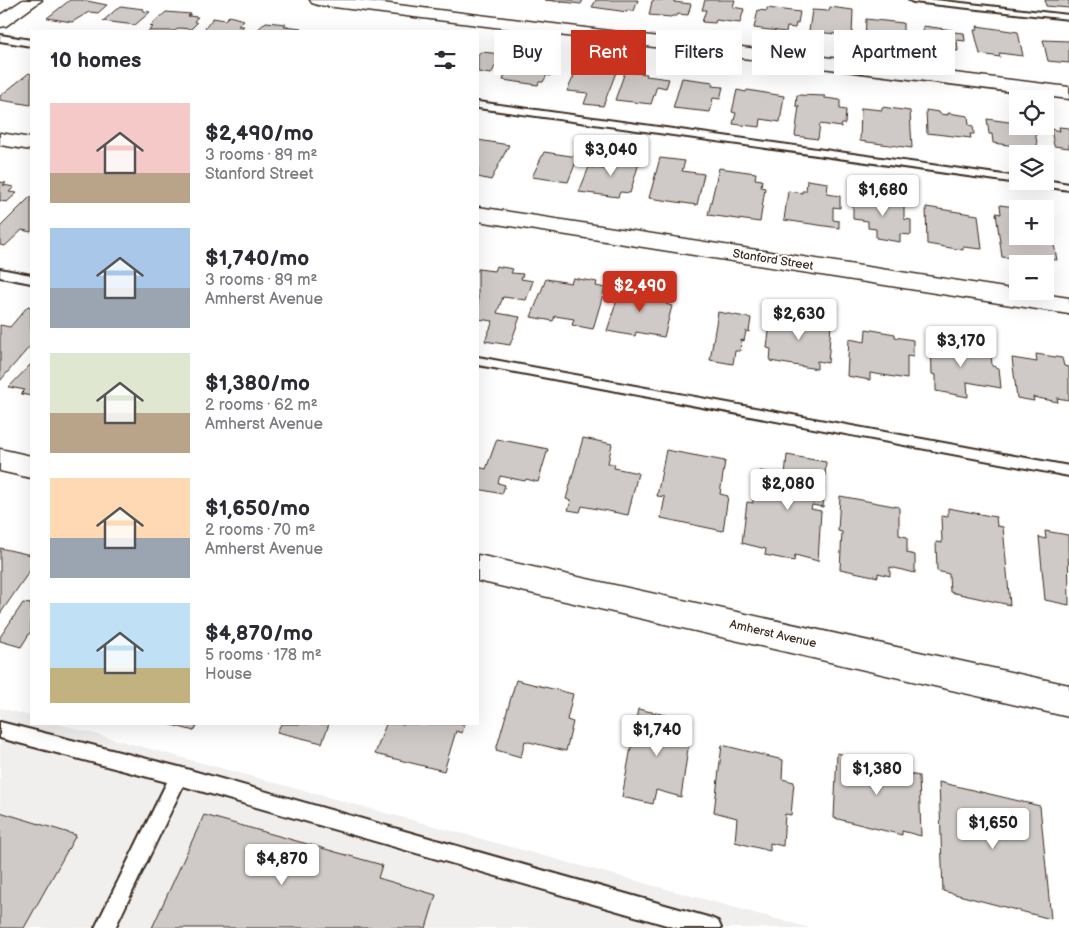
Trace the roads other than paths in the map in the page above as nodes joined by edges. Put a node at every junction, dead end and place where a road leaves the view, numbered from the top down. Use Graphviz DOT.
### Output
graph roads {
  1 [pos="34,0"];
  2 [pos="318,0"];
  3 [pos="913,0"];
  4 [pos="1069,17"];
  5 [pos="0,22"];
  6 [pos="0,38"];
  7 [pos="30,43"];
  8 [pos="1069,93"];
  9 [pos="479,105"];
  10 [pos="0,139"];
  11 [pos="30,144"];
  12 [pos="1009,179"];
  13 [pos="1054,185"];
  14 [pos="1069,187"];
  15 [pos="479,214"];
  16 [pos="0,273"];
  17 [pos="30,279"];
  18 [pos="1069,306"];
  19 [pos="479,362"];
  20 [pos="0,460"];
  21 [pos="30,468"];
  22 [pos="1069,471"];
  23 [pos="479,568"];
  24 [pos="1069,701"];
  25 [pos="0,730"];
  26 [pos="179,776"];
  27 [pos="105,928"];
  28 [pos="711,928"];
  1 -- 5 [label="street"];
  2 -- 8 [label="street"];
  3 -- 4 [label="lane"];
  6 -- 7 [label="lane"];
  9 -- 12 [label="lane"];
  10 -- 11 [label="street"];
  13 -- 14 [label="lane"];
  15 -- 18 [label="street, Stanford Street"];
  16 -- 17 [label="lane"];
  19 -- 22 [label="lane"];
  20 -- 21 [label="street"];
  23 -- 24 [label="street, Amherst Avenue"];
  25 -- 26 [label="lane"];
  26 -- 27 [label="lane"];
  26 -- 28 [label="lane"];
}
